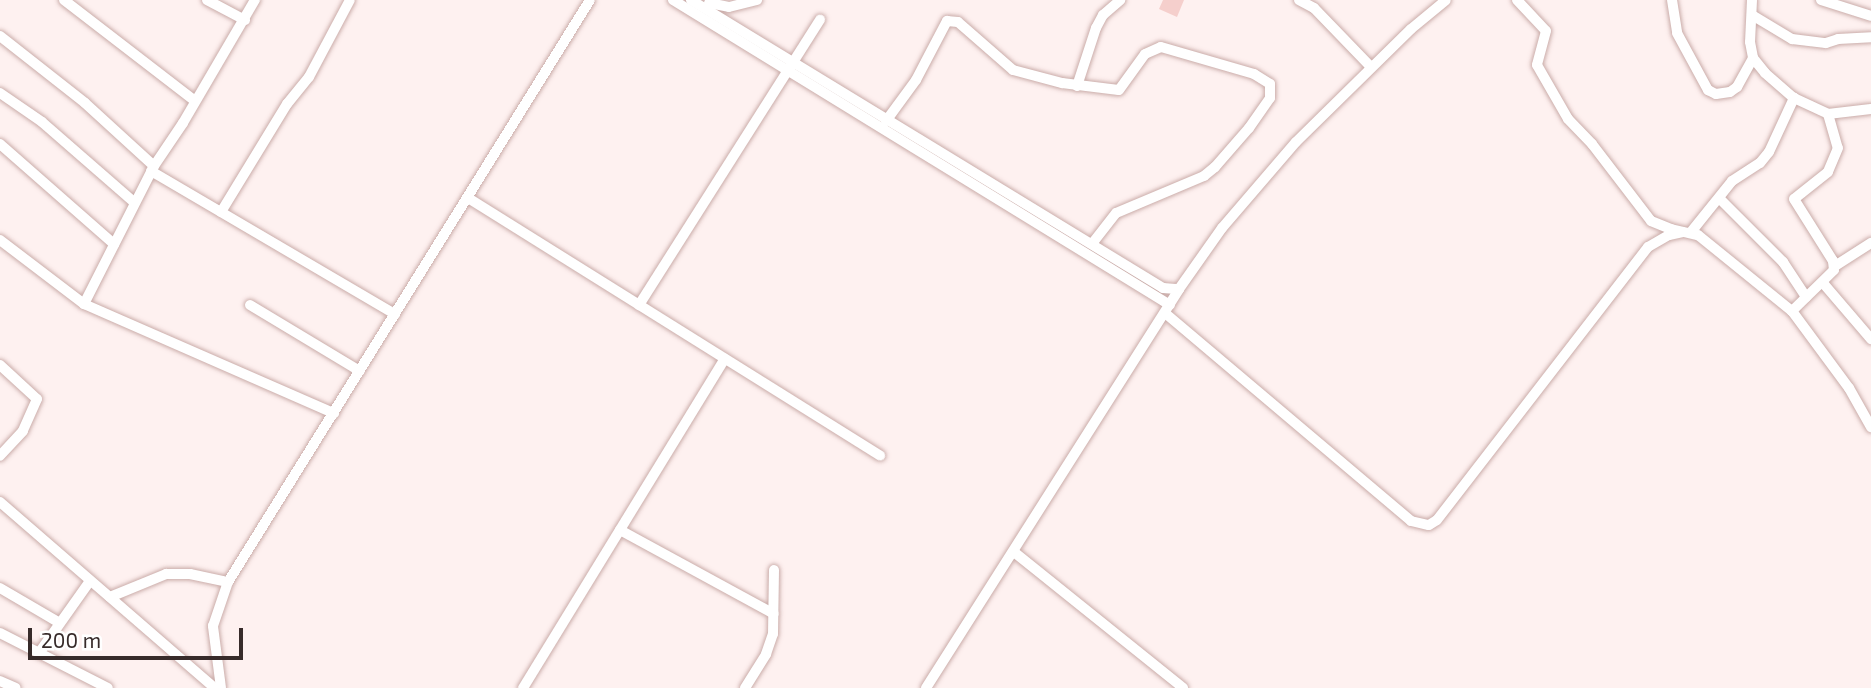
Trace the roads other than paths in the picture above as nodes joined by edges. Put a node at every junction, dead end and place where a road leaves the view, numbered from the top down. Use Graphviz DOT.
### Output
graph roads {
  1 [pos="64,0"];
  2 [pos="207,0"];
  3 [pos="255,0"];
  4 [pos="351,0"];
  5 [pos="590,0"];
  6 [pos="673,0"];
  7 [pos="691,0"];
  8 [pos="757,0"];
  9 [pos="1120,0"];
  10 [pos="1299,0"];
  11 [pos="1446,0"];
  12 [pos="1517,0"];
  13 [pos="1672,0"];
  14 [pos="1752,0"];
  15 [pos="1821,0"];
  16 [pos="708,4"];
  17 [pos="1752,15"];
  18 [pos="1871,16"];
  19 [pos="245,20"];
  20 [pos="820,20"];
  21 [pos="0,36"];
  22 [pos="1871,37"];
  23 [pos="1753,58"];
  24 [pos="1371,67"];
  25 [pos="790,68"];
  26 [pos="1077,86"];
  27 [pos="0,93"];
  28 [pos="1794,98"];
  29 [pos="195,101"];
  30 [pos="1871,109"];
  31 [pos="1828,114"];
  32 [pos="886,121"];
  33 [pos="0,144"];
  34 [pos="152,168"];
  35 [pos="468,198"];
  36 [pos="1719,198"];
  37 [pos="135,203"];
  38 [pos="221,212"];
  39 [pos="1687,232"];
  40 [pos="0,240"];
  41 [pos="1871,243"];
  42 [pos="114,244"];
  43 [pos="1092,244"];
  44 [pos="1835,265"];
  45 [pos="1823,283"];
  46 [pos="1179,289"];
  47 [pos="1806,297"];
  48 [pos="84,304"];
  49 [pos="250,305"];
  50 [pos="639,305"];
  51 [pos="1168,309"];
  52 [pos="1792,311"];
  53 [pos="395,314"];
  54 [pos="1871,339"];
  55 [pos="725,359"];
  56 [pos="0,365"];
  57 [pos="359,372"];
  58 [pos="334,413"];
  59 [pos="1871,427"];
  60 [pos="880,455"];
  61 [pos="0,456"];
  62 [pos="0,502"];
  63 [pos="620,530"];
  64 [pos="1014,552"];
  65 [pos="774,570"];
  66 [pos="90,581"];
  67 [pos="228,582"];
  68 [pos="0,588"];
  69 [pos="110,597"];
  70 [pos="774,614"];
  71 [pos="60,624"];
  72 [pos="0,633"];
  73 [pos="39,653"];
  74 [pos="216,666"];
  75 [pos="202,674"];
  76 [pos="0,681"];
  77 [pos="16,688"];
  78 [pos="108,688"];
  79 [pos="218,688"];
  80 [pos="523,688"];
  81 [pos="745,688"];
  82 [pos="926,688"];
  83 [pos="1182,688"];
  1 -- 29 [label="street"];
  2 -- 19 [label="street"];
  3 -- 19 [label="street"];
  4 -- 38 [label="street"];
  5 -- 35 [label="street"];
  6 -- 25 [label="street"];
  7 -- 16 [label="street"];
  8 -- 16 [label="street"];
  9 -- 26 [label="street"];
  10 -- 24 [label="street"];
  11 -- 24 [label="street"];
  12 -- 39 [label="street"];
  13 -- 23 [label="street"];
  14 -- 17 [label="street"];
  15 -- 18 [label="street"];
  16 -- 25 [label="street"];
  17 -- 22 [label="street"];
  17 -- 23 [label="street"];
  19 -- 29 [label="street"];
  20 -- 25 [label="street"];
  21 -- 34 [label="street"];
  23 -- 28 [label="street"];
  24 -- 46 [label="street"];
  25 -- 32 [label="street"];
  25 -- 50 [label="street"];
  25 -- 51 [label="street"];
  26 -- 32 [label="street"];
  26 -- 43 [label="street"];
  27 -- 37 [label="street"];
  28 -- 31 [label="street"];
  28 -- 36 [label="street"];
  29 -- 34 [label="street"];
  30 -- 31 [label="street"];
  31 -- 44 [label="street"];
  32 -- 43 [label="street"];
  33 -- 42 [label="street"];
  34 -- 37 [label="street"];
  34 -- 38 [label="street"];
  35 -- 50 [label="street"];
  35 -- 53 [label="street"];
  36 -- 39 [label="street"];
  36 -- 47 [label="street"];
  37 -- 42 [label="street"];
  38 -- 53 [label="street"];
  39 -- 51 [label="street"];
  39 -- 52 [label="street"];
  40 -- 48 [label="street"];
  41 -- 44 [label="street"];
  42 -- 48 [label="street"];
  43 -- 46 [label="street"];
  44 -- 45 [label="street"];
  45 -- 47 [label="street"];
  45 -- 54 [label="street"];
  46 -- 51 [label="street"];
  47 -- 52 [label="street"];
  48 -- 58 [label="street"];
  49 -- 57 [label="street"];
  50 -- 55 [label="street"];
  51 -- 64 [label="street"];
  52 -- 59 [label="street"];
  53 -- 57 [label="street"];
  55 -- 60 [label="street"];
  55 -- 63 [label="street"];
  56 -- 61 [label="street"];
  57 -- 58 [label="street"];
  58 -- 67 [label="street"];
  62 -- 66 [label="street"];
  63 -- 70 [label="street"];
  63 -- 80 [label="street"];
  64 -- 82 [label="street"];
  64 -- 83 [label="street"];
  65 -- 70 [label="street"];
  66 -- 69 [label="street"];
  66 -- 71 [label="street"];
  67 -- 69 [label="street"];
  67 -- 74 [label="street"];
  68 -- 71 [label="street"];
  69 -- 75 [label="street"];
  70 -- 81 [label="street"];
  71 -- 73 [label="street"];
  72 -- 73 [label="street"];
  73 -- 78 [label="street"];
  74 -- 75 [label="street"];
  74 -- 79 [label="street"];
  75 -- 79 [label="street"];
  76 -- 77 [label="street"];
}
